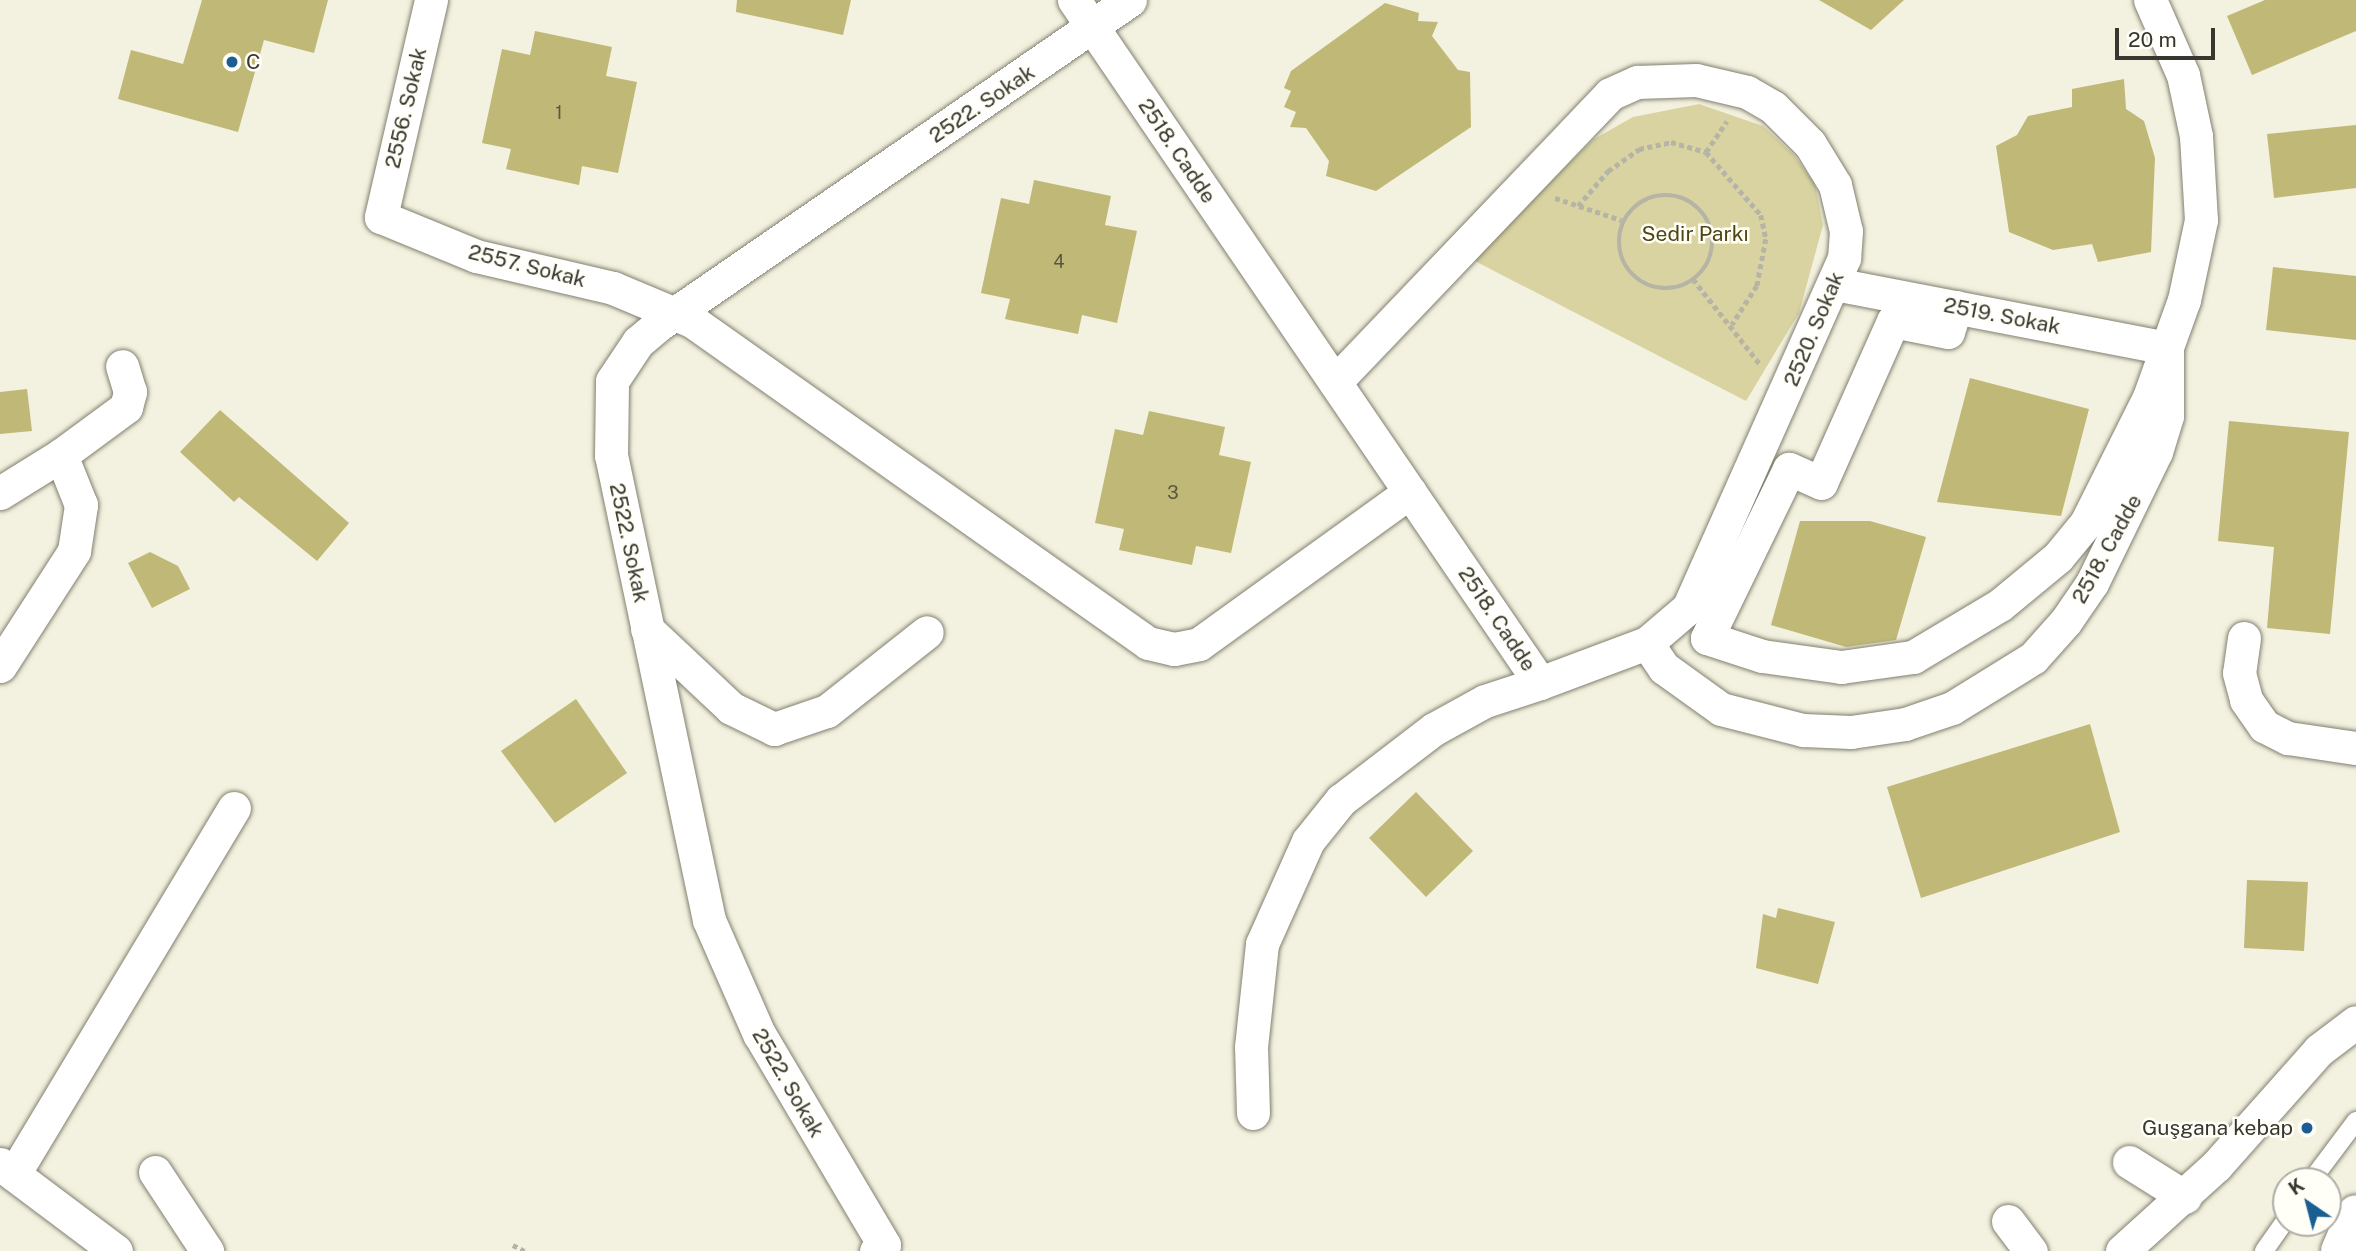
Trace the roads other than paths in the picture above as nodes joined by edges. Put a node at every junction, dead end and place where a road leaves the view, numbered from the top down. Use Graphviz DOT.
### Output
graph roads {
  1 [pos="431,0"];
  2 [pos="1074,0"];
  3 [pos="1130,0"];
  4 [pos="2150,0"];
  5 [pos="1094,28"];
  6 [pos="381,216"];
  7 [pos="1836,284"];
  8 [pos="1956,307"];
  9 [pos="675,313"];
  10 [pos="2167,348"];
  11 [pos="122,366"];
  12 [pos="1335,382"];
  13 [pos="61,455"];
  14 [pos="1410,492"];
  15 [pos="0,493"];
  16 [pos="647,629"];
  17 [pos="927,632"];
  18 [pos="2244,638"];
  19 [pos="1647,643"];
  20 [pos="0,666"];
  21 [pos="1540,682"];
  22 [pos="2356,748"];
  23 [pos="234,808"];
  24 [pos="2356,1022"];
  25 [pos="1253,1113"];
  26 [pos="2356,1121"];
  27 [pos="2129,1162"];
  28 [pos="2322,1167"];
  29 [pos="7,1169"];
  30 [pos="155,1172"];
  31 [pos="2185,1197"];
  32 [pos="2356,1214"];
  33 [pos="2008,1221"];
  34 [pos="116,1251"];
  35 [pos="207,1251"];
  36 [pos="876,1251"];
  37 [pos="2031,1251"];
  38 [pos="2122,1251"];
  39 [pos="2340,1251"];
  1 -- 6 [label="street, 2556. Sokak"];
  2 -- 5 [label="street, 2518. Cadde"];
  3 -- 5 [label="street"];
  4 -- 10 [label="street, 2518. Cadde"];
  5 -- 9 [label="street, 2522. Sokak"];
  5 -- 12 [label="street, 2518. Cadde"];
  6 -- 9 [label="street, 2557. Sokak"];
  7 -- 8 [label="street, 2519. Sokak"];
  7 -- 12 [label="street, 2520. Sokak"];
  7 -- 19 [label="street, 2520. Sokak"];
  8 -- 10 [label="street, 2519. Sokak"];
  8 -- 10 [label="street, 2518. Cadde"];
  9 -- 14 [label="street, 2557. Sokak"];
  9 -- 16 [label="street, 2522. Sokak"];
  10 -- 19 [label="street, 2518. Cadde"];
  11 -- 13 [label="street"];
  12 -- 14 [label="street, 2518. Cadde"];
  13 -- 15 [label="street"];
  13 -- 20 [label="street"];
  14 -- 21 [label="street, 2518. Cadde"];
  16 -- 17 [label="street"];
  16 -- 36 [label="street, 2522. Sokak"];
  18 -- 22 [label="street"];
  19 -- 21 [label="street, 2518. Cadde"];
  21 -- 25 [label="street"];
  23 -- 29 [label="street"];
  24 -- 31 [label="street"];
  26 -- 28 [label="lane"];
  27 -- 31 [label="street"];
  29 -- 34 [label="street"];
  30 -- 35 [label="street"];
  31 -- 38 [label="street"];
  32 -- 39 [label="street"];
  33 -- 37 [label="street"];
}
